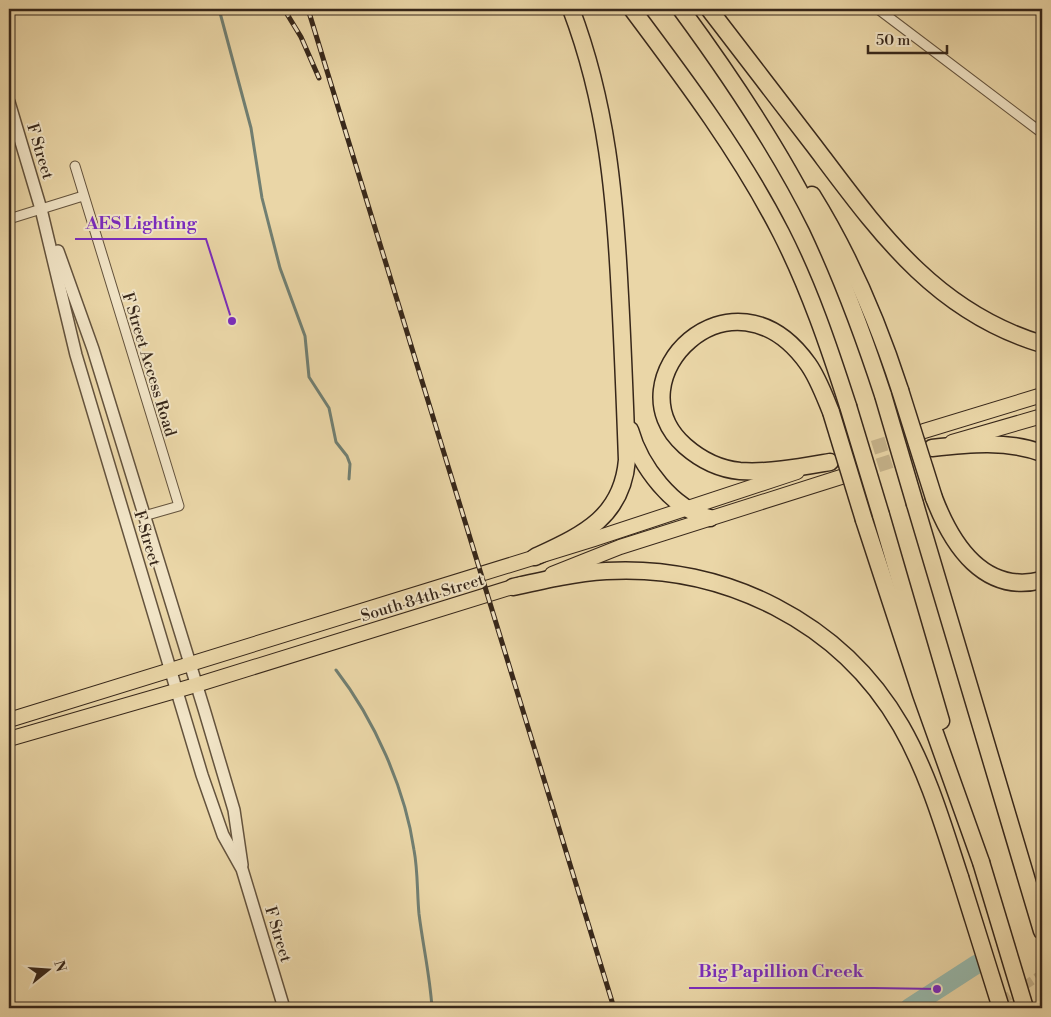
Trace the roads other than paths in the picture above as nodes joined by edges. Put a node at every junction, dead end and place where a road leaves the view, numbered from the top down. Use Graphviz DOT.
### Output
graph roads {
  1 [pos="571,9"];
  2 [pos="632,9"];
  3 [pos="681,9"];
  4 [pos="709,9"];
  5 [pos="878,9"];
  6 [pos="9,102"];
  7 [pos="750,108"];
  8 [pos="1042,133"];
  9 [pos="75,166"];
  10 [pos="83,196"];
  11 [pos="42,209"];
  12 [pos="9,219"];
  13 [pos="1042,344"];
  14 [pos="1042,395"];
  15 [pos="625,398"];
  16 [pos="1042,416"];
  17 [pos="924,432"];
  18 [pos="930,448"];
  19 [pos="1042,453"];
  20 [pos="833,461"];
  21 [pos="841,477"];
  22 [pos="684,509"];
  23 [pos="144,516"];
  24 [pos="710,518"];
  25 [pos="535,558"];
  26 [pos="1042,580"];
  27 [pos="513,587"];
  28 [pos="190,664"];
  29 [pos="170,670"];
  30 [pos="196,685"];
  31 [pos="177,690"];
  32 [pos="9,720"];
  33 [pos="9,739"];
  34 [pos="981,862"];
  35 [pos="242,869"];
  36 [pos="1042,931"];
  37 [pos="284,1008"];
  38 [pos="1001,1008"];
  39 [pos="1024,1008"];
  1 -- 15 [label="highway"];
  2 -- 34 [label="highway, bridge"];
  3 -- 7 [label="highway"];
  4 -- 13 [label="highway"];
  5 -- 8 [label="street"];
  6 -- 11 [label="street, F Street"];
  7 -- 26 [label="highway, bridge"];
  7 -- 36 [label="highway, bridge"];
  9 -- 10 [label="street, F Street Access Road"];
  10 -- 11 [label="street"];
  10 -- 23 [label="street, F Street Access Road"];
  11 -- 12 [label="street"];
  11 -- 23 [label="street, F Street"];
  11 -- 29 [label="street, F Street"];
  14 -- 17 [label="main road"];
  15 -- 22 [label="highway"];
  15 -- 25 [label="highway"];
  16 -- 18 [label="main road"];
  18 -- 19 [label="highway"];
  20 -- 22 [label="main road, South 84th Street"];
  20 -- 34 [label="highway, bridge"];
  21 -- 24 [label="main road, South 84th Street"];
  22 -- 24 [label="highway"];
  22 -- 25 [label="main road, South 84th Street"];
  23 -- 28 [label="street, F Street"];
  24 -- 27 [label="main road, South 84th Street"];
  25 -- 28 [label="main road, South 84th Street"];
  27 -- 30 [label="main road, South 84th Street"];
  27 -- 38 [label="highway, bridge"];
  28 -- 29 [label="main road, South 84th Street"];
  28 -- 30 [label="street, F Street"];
  29 -- 31 [label="street, F Street"];
  29 -- 32 [label="main road, South 84th Street"];
  30 -- 31 [label="main road, South 84th Street"];
  30 -- 35 [label="street, F Street"];
  31 -- 33 [label="main road, South 84th Street"];
  31 -- 35 [label="street, F Street"];
  34 -- 39 [label="highway, bridge"];
  35 -- 37 [label="street, F Street"];
}
